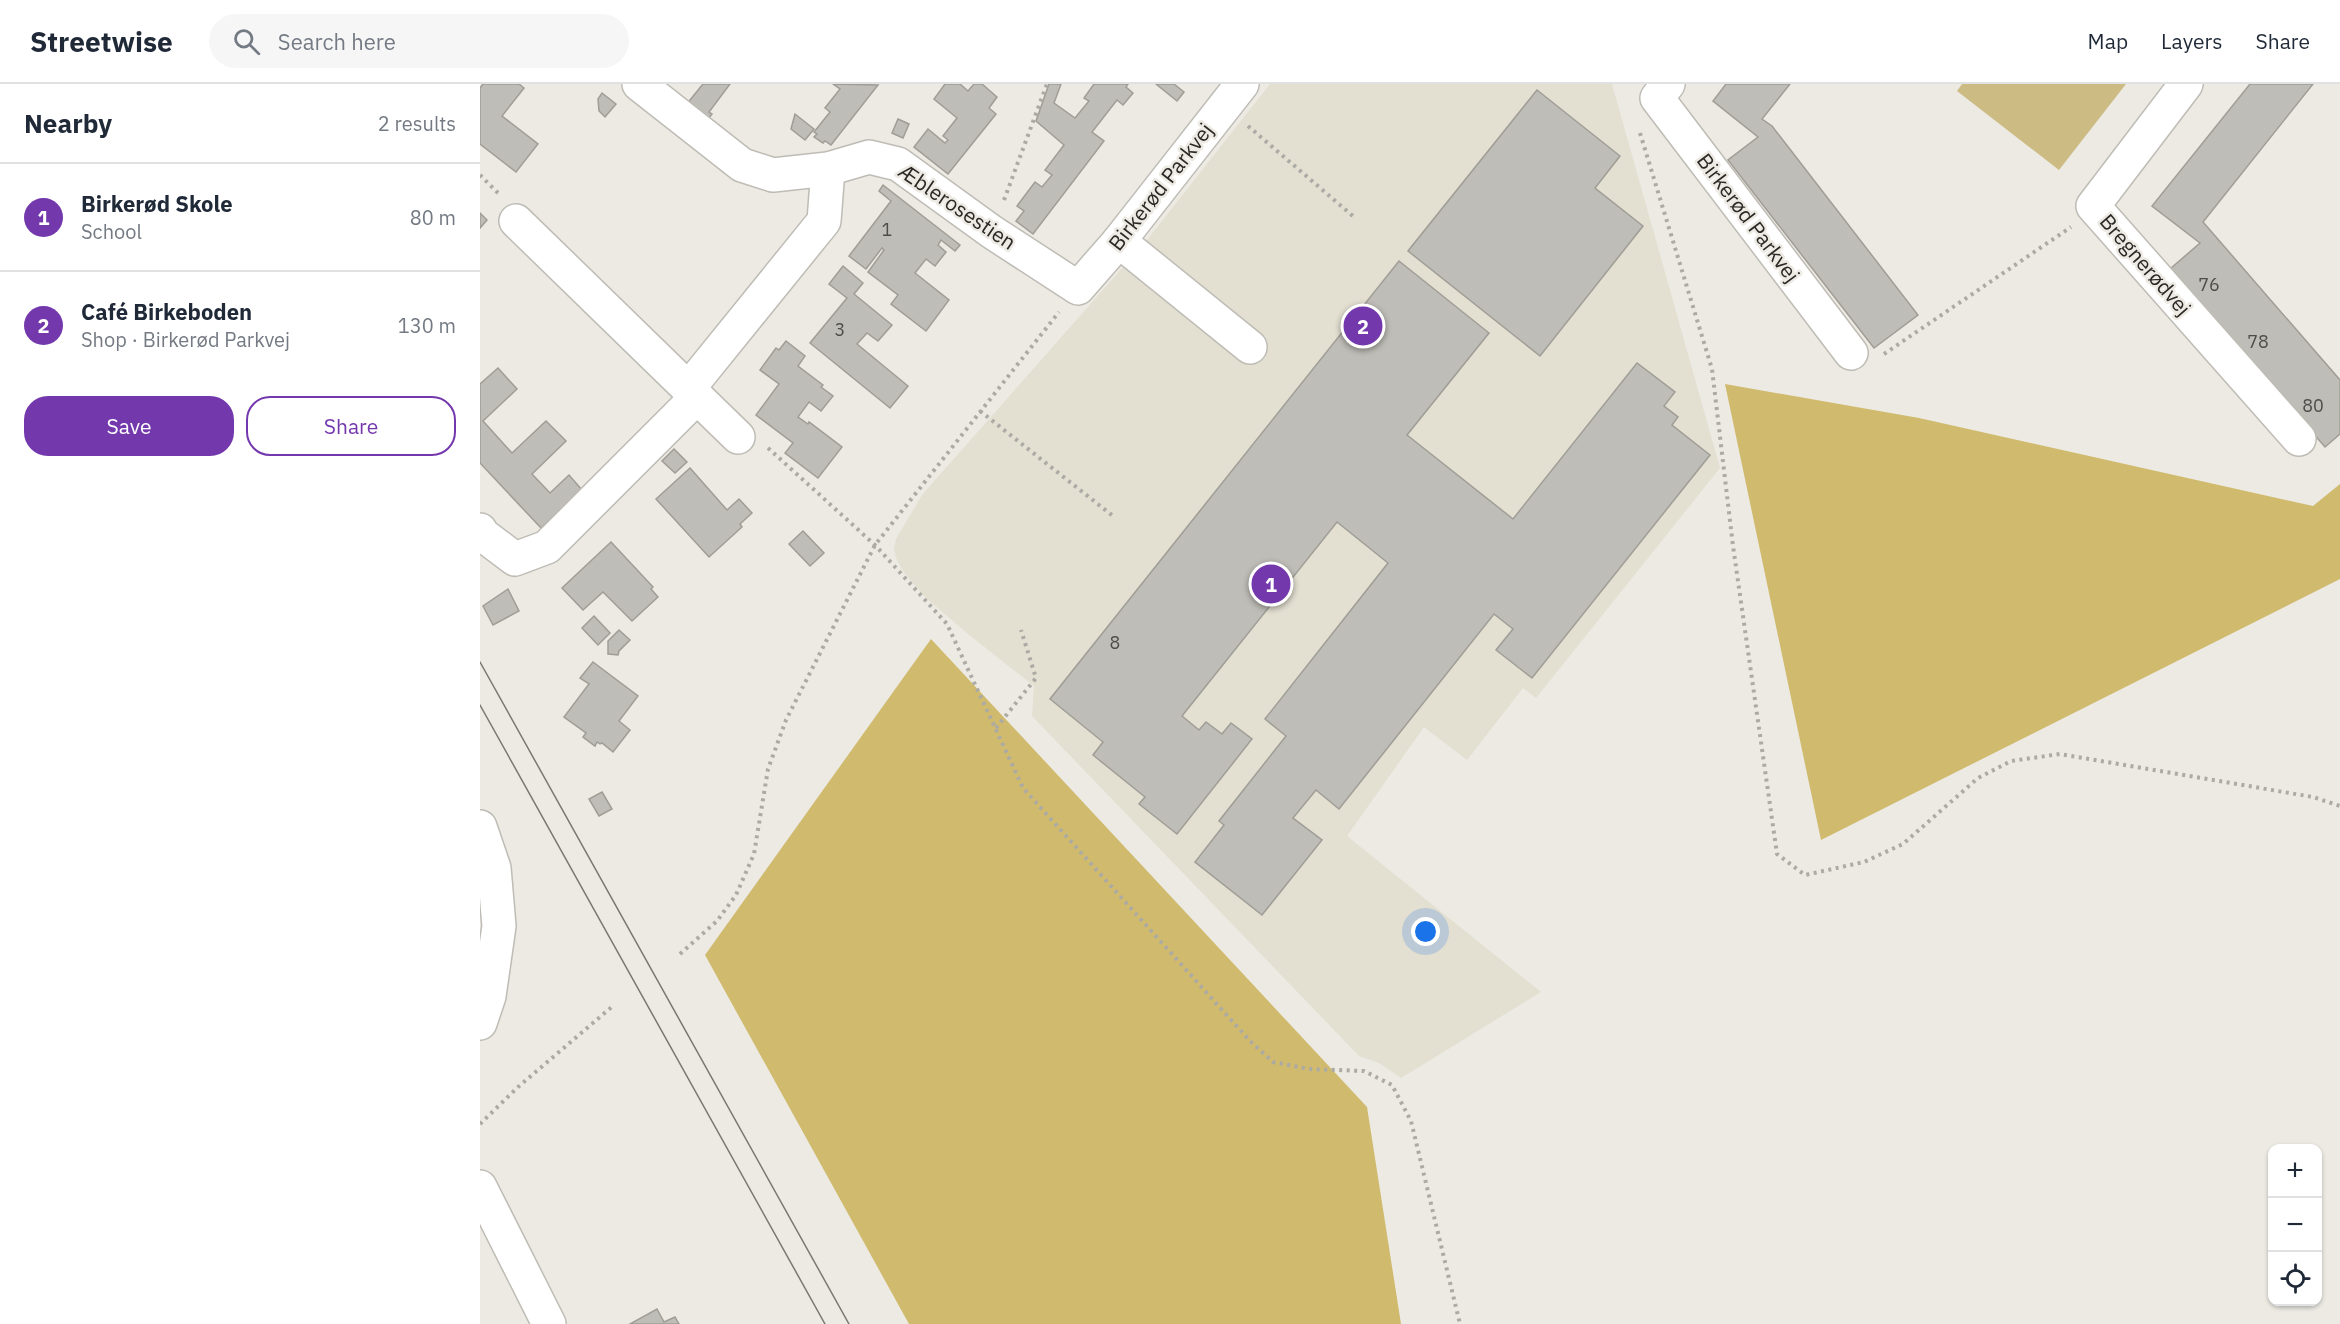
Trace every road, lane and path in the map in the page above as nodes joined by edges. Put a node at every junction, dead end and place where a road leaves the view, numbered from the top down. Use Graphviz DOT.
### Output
graph roads {
  1 [pos="639,84"];
  2 [pos="1047,84"];
  3 [pos="1668,84"];
  4 [pos="2186,84"];
  5 [pos="1233,95"];
  6 [pos="1639,130"];
  7 [pos="828,169"];
  8 [pos="2093,206"];
  9 [pos="1354,217"];
  10 [pos="516,221"];
  11 [pos="992,232"];
  12 [pos="1119,241"];
  13 [pos="1078,288"];
  14 [pos="1250,347"];
  15 [pos="1851,353"];
  16 [pos="693,393"];
  17 [pos="980,411"];
  18 [pos="738,437"];
  19 [pos="2299,439"];
  20 [pos="1113,516"];
  21 [pos="480,530"];
  22 [pos="875,544"];
  23 [pos="1021,630"];
  24 [pos="996,728"];
  25 [pos="2340,806"];
  26 [pos="480,827"];
  27 [pos="680,954"];
  28 [pos="614,1005"];
  29 [pos="480,1023"];
  30 [pos="480,1124"];
  31 [pos="480,1187"];
  32 [pos="549,1324"];
  33 [pos="1460,1324"];
  1 -- 7 [label="street, Æblerosestien"];
  2 -- 11 [label="path"];
  3 -- 15 [label="street, Birkerød Parkvej"];
  4 -- 8 [label="street, Bregnerødvej"];
  5 -- 9 [label="path"];
  5 -- 12 [label="street, Birkerød Parkvej"];
  6 -- 25 [label="path"];
  7 -- 11 [label="street, Æblerosestien"];
  7 -- 16 [label="street"];
  8 -- 15 [label="path"];
  8 -- 19 [label="street, Bregnerødvej"];
  10 -- 16 [label="street"];
  11 -- 13 [label="street, Æblerosestien"];
  12 -- 13 [label="street, Birkerød Parkvej"];
  12 -- 14 [label="street"];
  13 -- 17 [label="path"];
  16 -- 18 [label="street"];
  16 -- 21 [label="street"];
  17 -- 20 [label="path"];
  17 -- 22 [label="path"];
  18 -- 22 [label="path"];
  22 -- 24 [label="path"];
  22 -- 27 [label="path"];
  23 -- 24 [label="path"];
  24 -- 33 [label="path"];
  26 -- 29 [label="street"];
  28 -- 30 [label="path"];
  31 -- 32 [label="street"];
}
